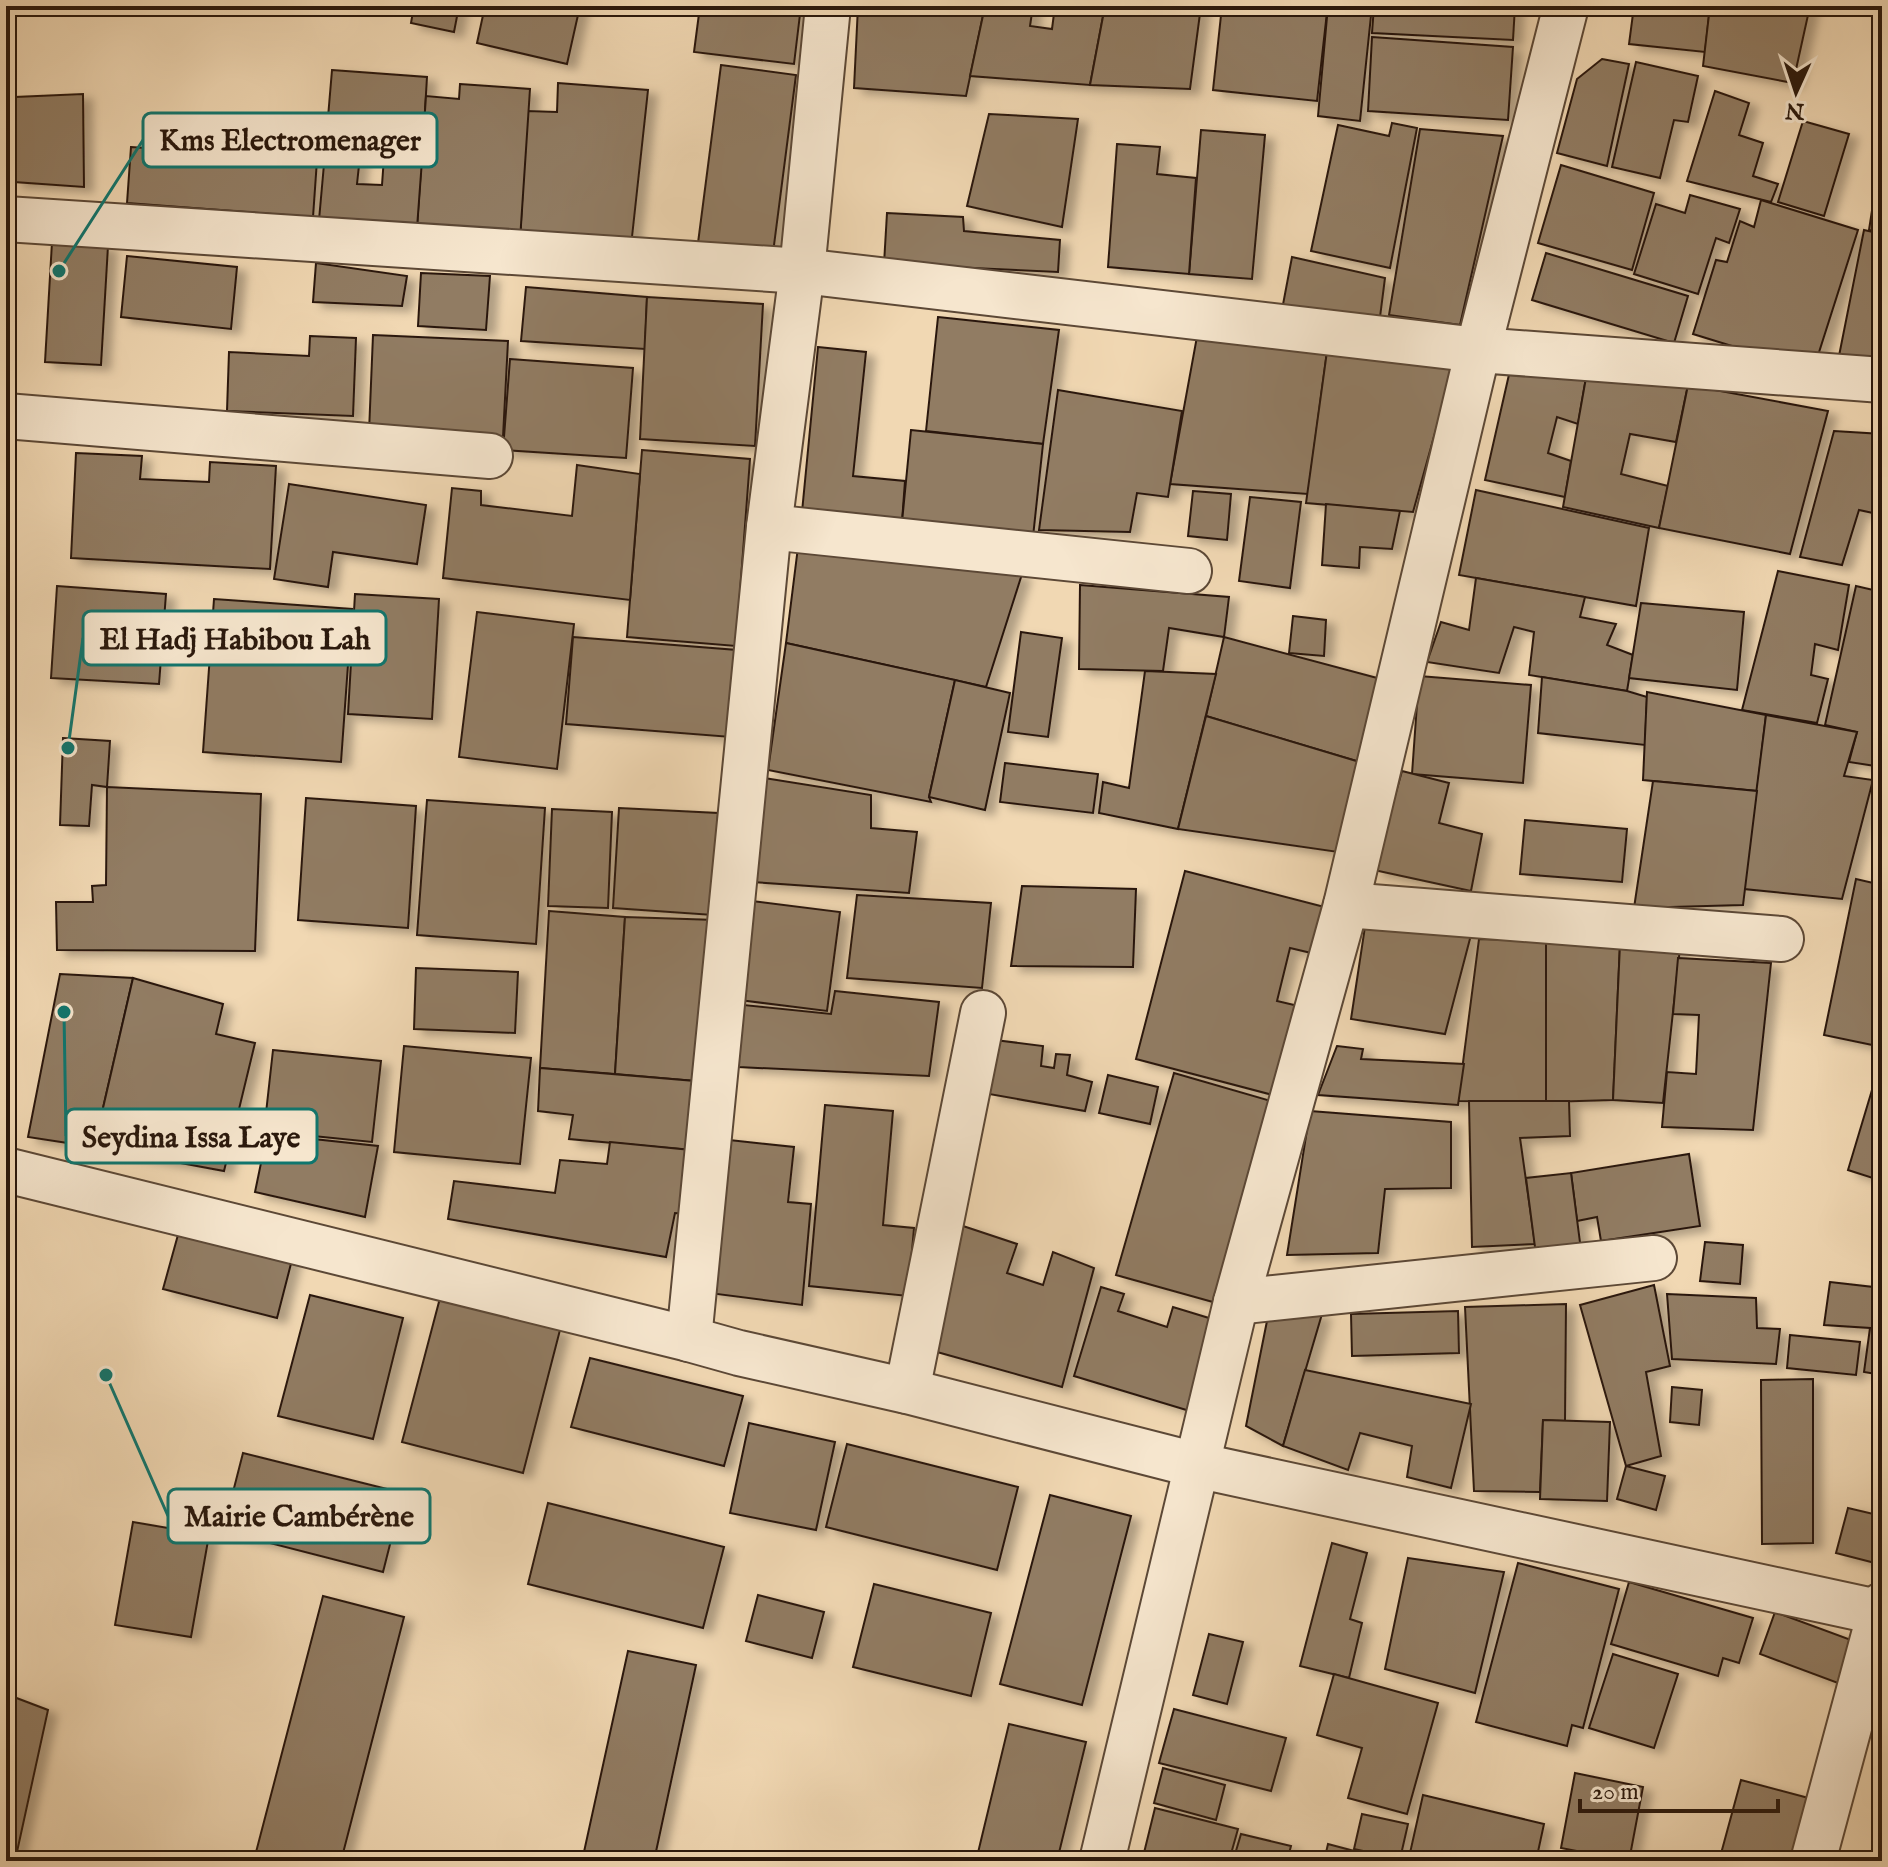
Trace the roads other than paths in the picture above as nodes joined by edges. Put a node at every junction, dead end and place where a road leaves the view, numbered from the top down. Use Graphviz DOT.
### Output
graph roads {
  1 [pos="828,6"];
  2 [pos="1566,6"];
  3 [pos="6,219"];
  4 [pos="802,271"];
  5 [pos="1478,350"];
  6 [pos="1882,380"];
  7 [pos="6,416"];
  8 [pos="490,456"];
  9 [pos="769,527"];
  10 [pos="1189,571"];
  11 [pos="1346,905"];
  12 [pos="1781,939"];
  13 [pos="983,1013"];
  14 [pos="6,1170"];
  15 [pos="1654,1258"];
  16 [pos="1236,1302"];
  17 [pos="689,1339"];
  18 [pos="907,1391"];
  19 [pos="1196,1465"];
  20 [pos="1881,1610"];
  21 [pos="1102,1861"];
  22 [pos="1813,1861"];
  1 -- 4 [label="street"];
  2 -- 5 [label="street"];
  3 -- 4 [label="street"];
  4 -- 5 [label="street"];
  4 -- 9 [label="street"];
  5 -- 6 [label="street"];
  5 -- 11 [label="street"];
  7 -- 8 [label="street"];
  9 -- 10 [label="street"];
  9 -- 17 [label="street"];
  11 -- 12 [label="street"];
  11 -- 16 [label="street"];
  13 -- 18 [label="street"];
  14 -- 17 [label="street"];
  15 -- 16 [label="street"];
  16 -- 19 [label="street"];
  17 -- 18 [label="street"];
  18 -- 19 [label="street"];
  19 -- 20 [label="street"];
  19 -- 21 [label="street"];
  20 -- 22 [label="street"];
}
